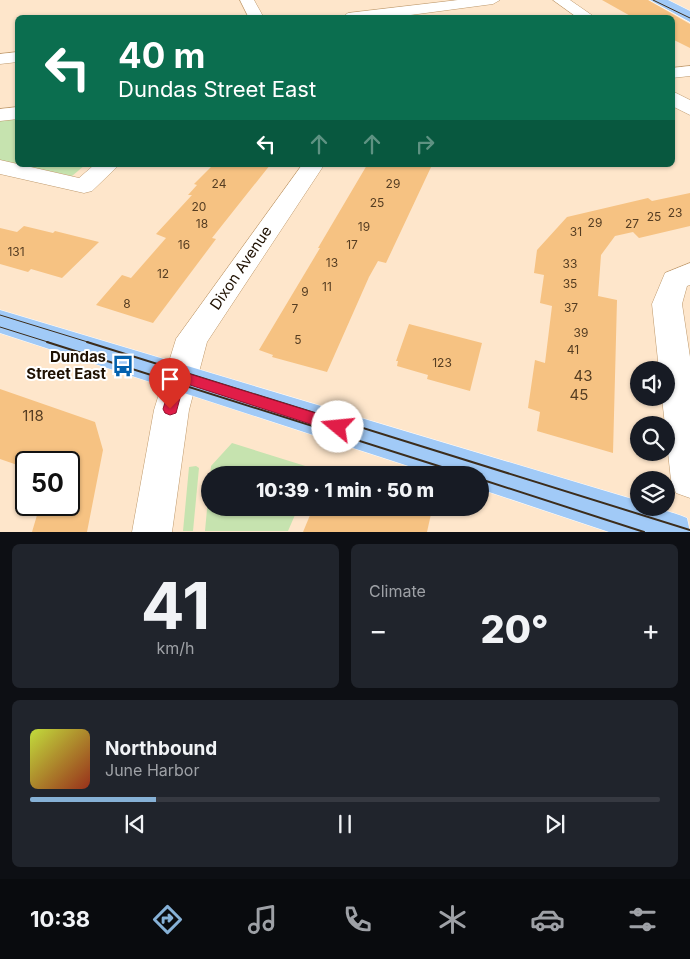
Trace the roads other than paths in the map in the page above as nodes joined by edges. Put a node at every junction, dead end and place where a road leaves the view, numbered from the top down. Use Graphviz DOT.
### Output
graph roads {
  1 [pos="248,0"];
  2 [pos="493,0"];
  3 [pos="560,0"];
  4 [pos="656,0"];
  5 [pos="256,15"];
  6 [pos="372,15"];
  7 [pos="584,15"];
  8 [pos="690,17"];
  9 [pos="15,57"];
  10 [pos="0,59"];
  11 [pos="690,71"];
  12 [pos="675,74"];
  13 [pos="675,99"];
  14 [pos="690,109"];
  15 [pos="15,112"];
  16 [pos="0,115"];
  17 [pos="0,167"];
  18 [pos="106,167"];
  19 [pos="312,167"];
  20 [pos="23,173"];
  21 [pos="0,191"];
  22 [pos="690,273"];
  23 [pos="4,327"];
  24 [pos="180,376"];
  25 [pos="690,480"];
  26 [pos="152,532"];
  27 [pos="673,532"];
  1 -- 5 [label="street"];
  2 -- 6 [label="street"];
  3 -- 7 [label="street"];
  4 -- 8 [label="main road"];
  9 -- 10 [label="street"];
  11 -- 12 [label="street"];
  13 -- 14 [label="street"];
  15 -- 16 [label="street"];
  17 -- 20 [label="street"];
  18 -- 20 [label="street"];
  19 -- 24 [label="street, Dixon Avenue"];
  20 -- 21 [label="street"];
  22 -- 25 [label="street"];
  23 -- 24 [label="main road"];
  24 -- 26 [label="street"];
  24 -- 27 [label="main road"];
}
